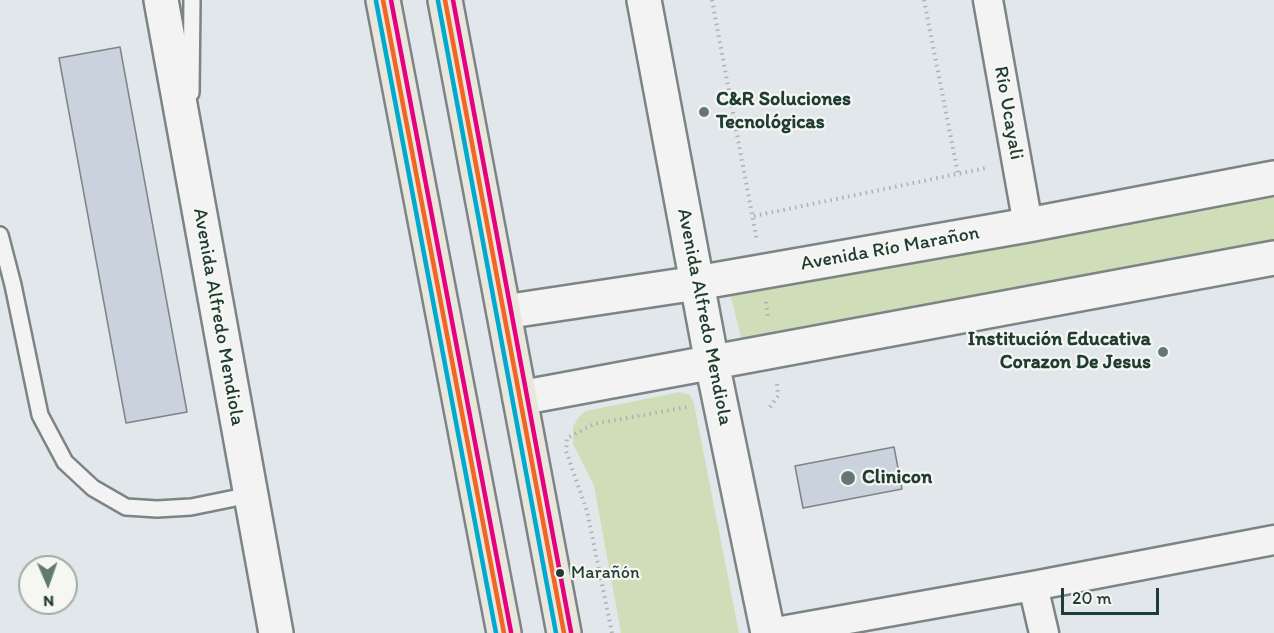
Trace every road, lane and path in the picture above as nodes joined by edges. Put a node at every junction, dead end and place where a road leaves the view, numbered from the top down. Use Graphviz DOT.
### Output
graph roads {
  1 [pos="161,0"];
  2 [pos="192,0"];
  3 [pos="383,0"];
  4 [pos="445,0"];
  5 [pos="644,0"];
  6 [pos="712,0"];
  7 [pos="924,0"];
  8 [pos="988,0"];
  9 [pos="1016,162"];
  10 [pos="191,168"];
  11 [pos="958,174"];
  12 [pos="1274,178"];
  13 [pos="754,216"];
  14 [pos="1028,225"];
  15 [pos="0,235"];
  16 [pos="759,250"];
  17 [pos="1274,258"];
  18 [pos="697,283"];
  19 [pos="765,300"];
  20 [pos="504,312"];
  21 [pos="770,330"];
  22 [pos="712,363"];
  23 [pos="777,383"];
  24 [pos="520,398"];
  25 [pos="691,407"];
  26 [pos="770,407"];
  27 [pos="250,495"];
  28 [pos="1274,540"];
  29 [pos="1033,586"];
  30 [pos="276,633"];
  31 [pos="504,633"];
  32 [pos="564,633"];
  33 [pos="612,633"];
  34 [pos="769,633"];
  35 [pos="1044,633"];
  1 -- 10 [label="street, Avenida Alfredo Mendiola"];
  2 -- 10 [label="lane"];
  3 -- 31 [label="highway"];
  4 -- 20 [label="highway"];
  5 -- 18 [label="street, Avenida Alfredo Mendiola"];
  6 -- 13 [label="path"];
  7 -- 11 [label="path"];
  8 -- 9 [label="street, Río Ucayali"];
  9 -- 11 [label="path"];
  9 -- 14 [label="street, Río Ucayali"];
  10 -- 27 [label="street, Avenida Alfredo Mendiola"];
  11 -- 13 [label="path"];
  12 -- 14 [label="street, Avenida Río Marañon"];
  13 -- 16 [label="path"];
  14 -- 18 [label="street, Avenida Río Marañon"];
  15 -- 27 [label="lane"];
  17 -- 22 [label="street"];
  18 -- 20 [label="street, Avenida Río Marañon"];
  18 -- 22 [label="street, Avenida Alfredo Mendiola"];
  19 -- 21 [label="path"];
  20 -- 24 [label="highway"];
  22 -- 24 [label="street"];
  22 -- 34 [label="street, Avenida Alfredo Mendiola"];
  23 -- 26 [label="path"];
  24 -- 32 [label="highway"];
  25 -- 33 [label="path"];
  27 -- 30 [label="street, Avenida Alfredo Mendiola"];
  28 -- 29 [label="street"];
  29 -- 34 [label="street"];
  29 -- 35 [label="street"];
}
